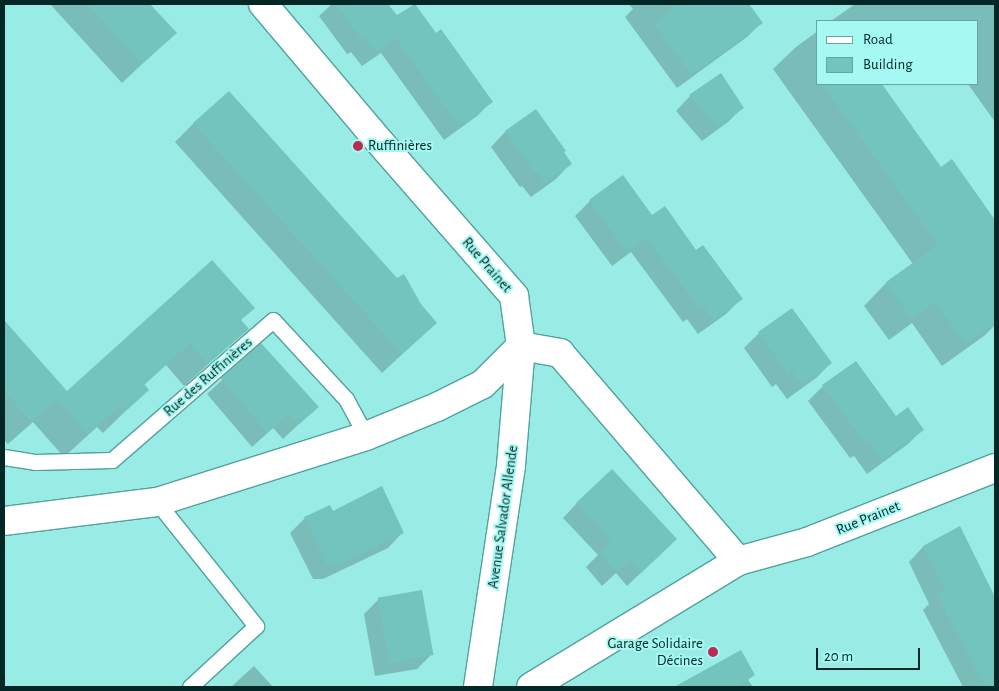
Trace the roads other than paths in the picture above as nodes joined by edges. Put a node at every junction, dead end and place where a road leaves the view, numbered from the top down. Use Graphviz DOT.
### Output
graph roads {
  1 [pos="263,4"];
  2 [pos="521,346"];
  3 [pos="366,436"];
  4 [pos="4,458"];
  5 [pos="995,468"];
  6 [pos="157,502"];
  7 [pos="4,521"];
  8 [pos="738,561"];
  9 [pos="190,687"];
  10 [pos="478,687"];
  11 [pos="531,687"];
  1 -- 2 [label="street, Rue Prainet"];
  2 -- 3 [label="street"];
  2 -- 8 [label="street"];
  2 -- 10 [label="street, Avenue Salvador Allende"];
  3 -- 4 [label="lane, Rue des Ruffinières"];
  3 -- 6 [label="street"];
  5 -- 8 [label="street, Rue Prainet"];
  6 -- 7 [label="street"];
  6 -- 9 [label="lane"];
  8 -- 11 [label="street, Rue Prainet"];
}
